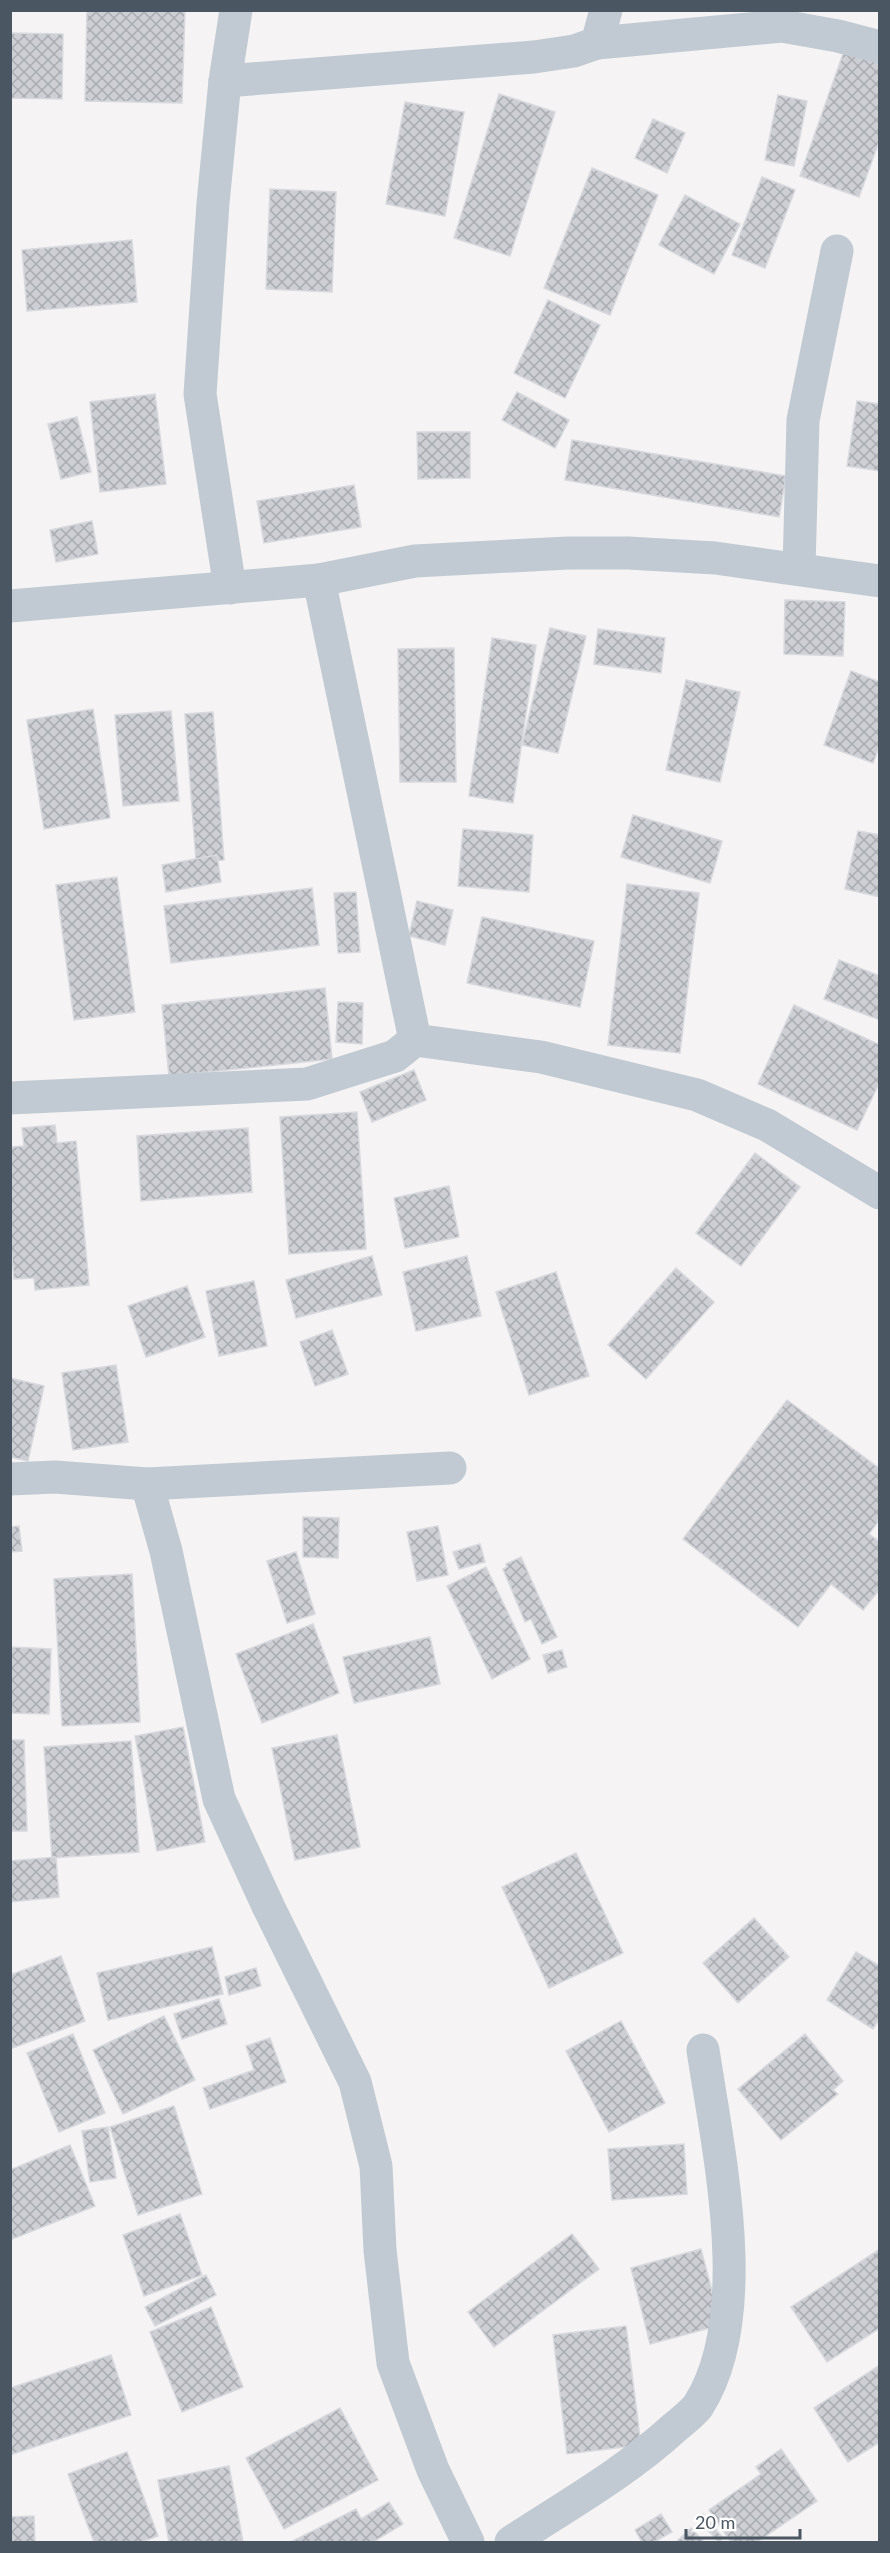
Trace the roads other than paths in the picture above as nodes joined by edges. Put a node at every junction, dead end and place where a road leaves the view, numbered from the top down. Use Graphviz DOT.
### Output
graph roads {
  1 [pos="236,10"];
  2 [pos="606,10"];
  3 [pos="597,43"];
  4 [pos="879,47"];
  5 [pos="225,81"];
  6 [pos="837,251"];
  7 [pos="799,569"];
  8 [pos="319,580"];
  9 [pos="879,581"];
  10 [pos="230,588"];
  11 [pos="10,606"];
  12 [pos="415,1040"];
  13 [pos="10,1098"];
  14 [pos="879,1193"];
  15 [pos="450,1468"];
  16 [pos="10,1479"];
  17 [pos="147,1484"];
  18 [pos="703,2050"];
  19 [pos="468,2542"];
  20 [pos="511,2542"];
  1 -- 5 [label="street"];
  2 -- 3 [label="street"];
  3 -- 4 [label="street"];
  3 -- 5 [label="street"];
  5 -- 10 [label="street"];
  6 -- 7 [label="street"];
  7 -- 8 [label="street"];
  7 -- 9 [label="street"];
  8 -- 10 [label="street"];
  8 -- 12 [label="street"];
  10 -- 11 [label="street"];
  12 -- 13 [label="street"];
  12 -- 14 [label="street"];
  15 -- 17 [label="street"];
  16 -- 17 [label="street"];
  17 -- 19 [label="street"];
  18 -- 20 [label="street"];
}
